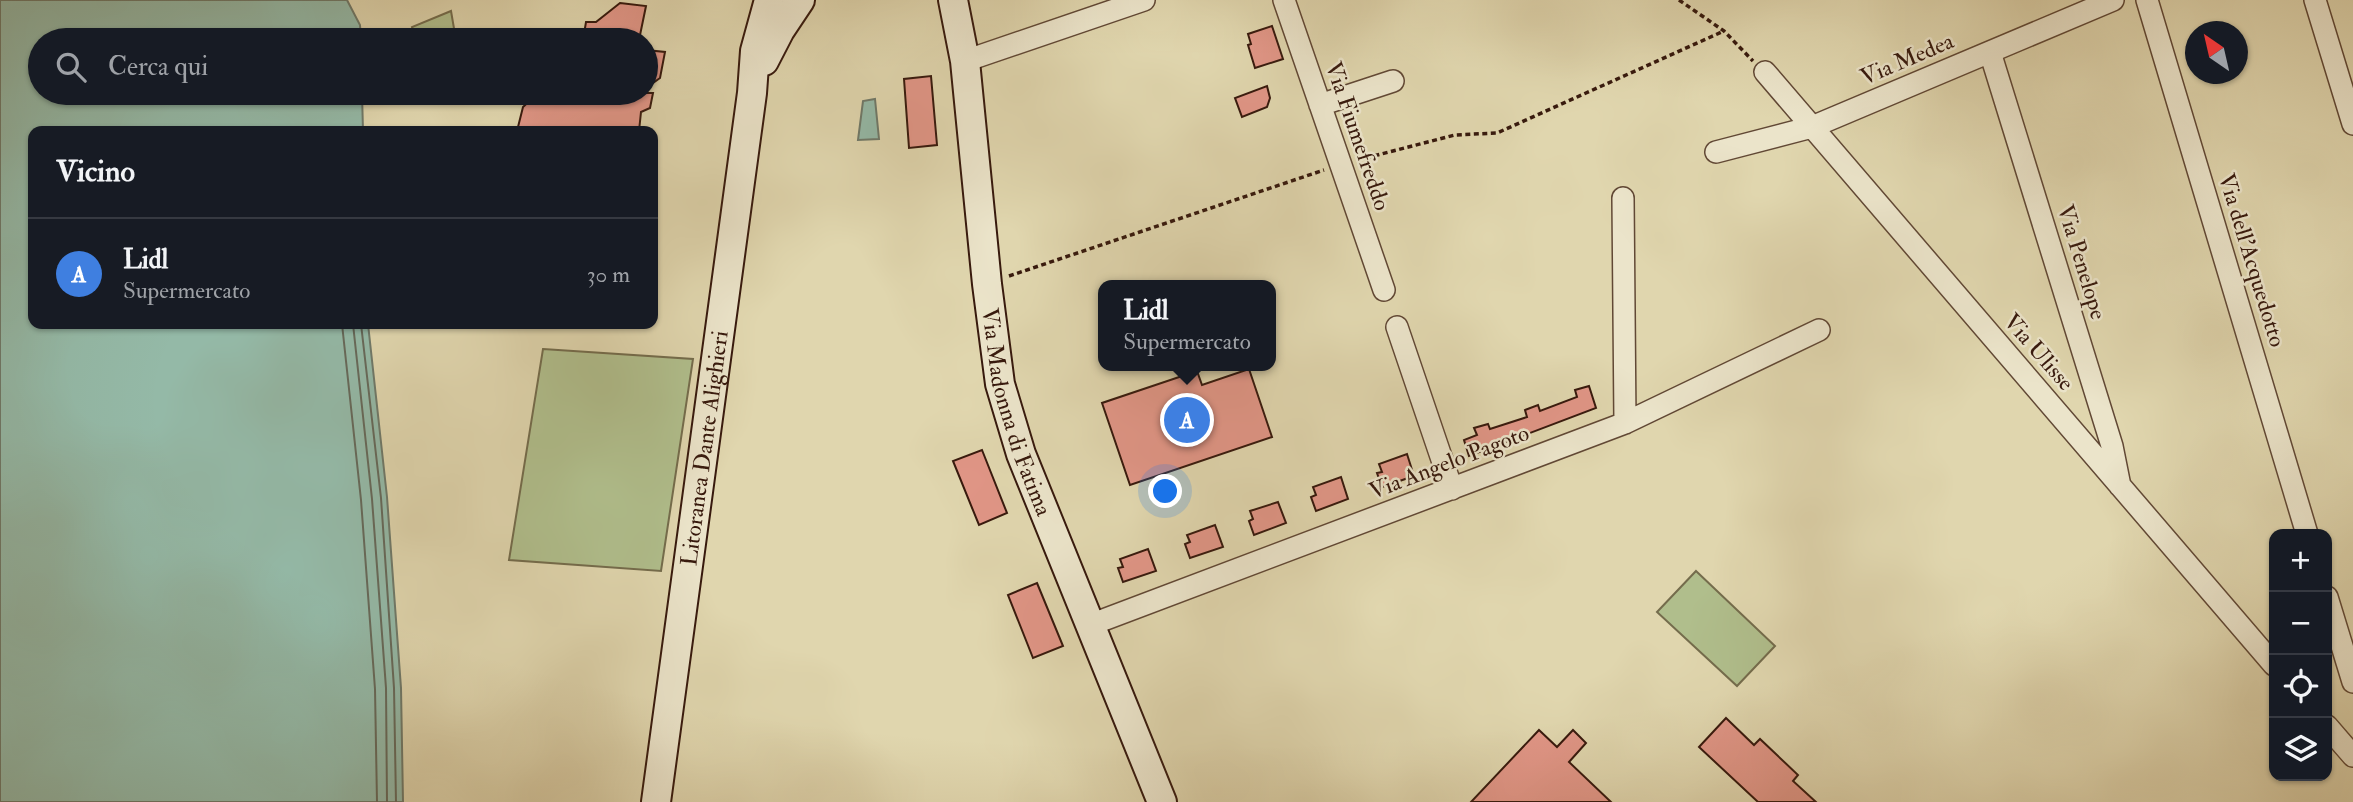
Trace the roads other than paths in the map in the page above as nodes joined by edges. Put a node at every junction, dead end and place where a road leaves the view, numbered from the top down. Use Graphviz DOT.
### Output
graph roads {
  1 [pos="769,0"];
  2 [pos="800,0"];
  3 [pos="953,0"];
  4 [pos="1144,0"];
  5 [pos="1284,0"];
  6 [pos="2113,0"];
  7 [pos="2147,0"];
  8 [pos="2315,0"];
  9 [pos="1990,52"];
  10 [pos="965,61"];
  11 [pos="1765,72"];
  12 [pos="1393,81"];
  13 [pos="752,93"];
  14 [pos="1320,105"];
  15 [pos="2353,124"];
  16 [pos="1812,127"];
  17 [pos="1716,152"];
  18 [pos="1623,198"];
  19 [pos="1384,290"];
  20 [pos="1397,327"];
  21 [pos="1819,330"];
  22 [pos="1625,424"];
  23 [pos="2121,488"];
  24 [pos="1452,489"];
  25 [pos="2306,529"];
  26 [pos="2332,613"];
  27 [pos="1090,625"];
  28 [pos="2269,659"];
  29 [pos="2353,682"];
  30 [pos="2332,732"];
  31 [pos="2353,756"];
  32 [pos="656,802"];
  33 [pos="1162,802"];
  1 -- 13 [label="main road"];
  2 -- 13 [label="main road"];
  3 -- 10 [label="main road, Via Madonna di Fatima"];
  4 -- 10 [label="street"];
  5 -- 14 [label="street, Via Fiumefreddo"];
  6 -- 9 [label="street, Via Medea"];
  7 -- 25 [label="street, Via dell'Acquedotto"];
  8 -- 15 [label="street"];
  9 -- 16 [label="street, Via Medea"];
  9 -- 23 [label="street, Via Penelope"];
  10 -- 27 [label="main road, Via Madonna di Fatima"];
  11 -- 16 [label="street, Via Ulisse"];
  12 -- 14 [label="street"];
  13 -- 32 [label="main road, Litoranea Dante Alighieri"];
  14 -- 19 [label="street, Via Fiumefreddo"];
  16 -- 17 [label="street, Via Medea"];
  16 -- 23 [label="street, Via Ulisse"];
  18 -- 22 [label="street"];
  20 -- 24 [label="street"];
  21 -- 22 [label="street, Via Angelo Pagoto"];
  22 -- 24 [label="street, Via Angelo Pagoto"];
  23 -- 28 [label="street, Via Ulisse"];
  24 -- 27 [label="street, Via Angelo Pagoto"];
  26 -- 29 [label="street"];
  27 -- 33 [label="main road, Via Madonna di Fatima"];
  30 -- 31 [label="street"];
}
